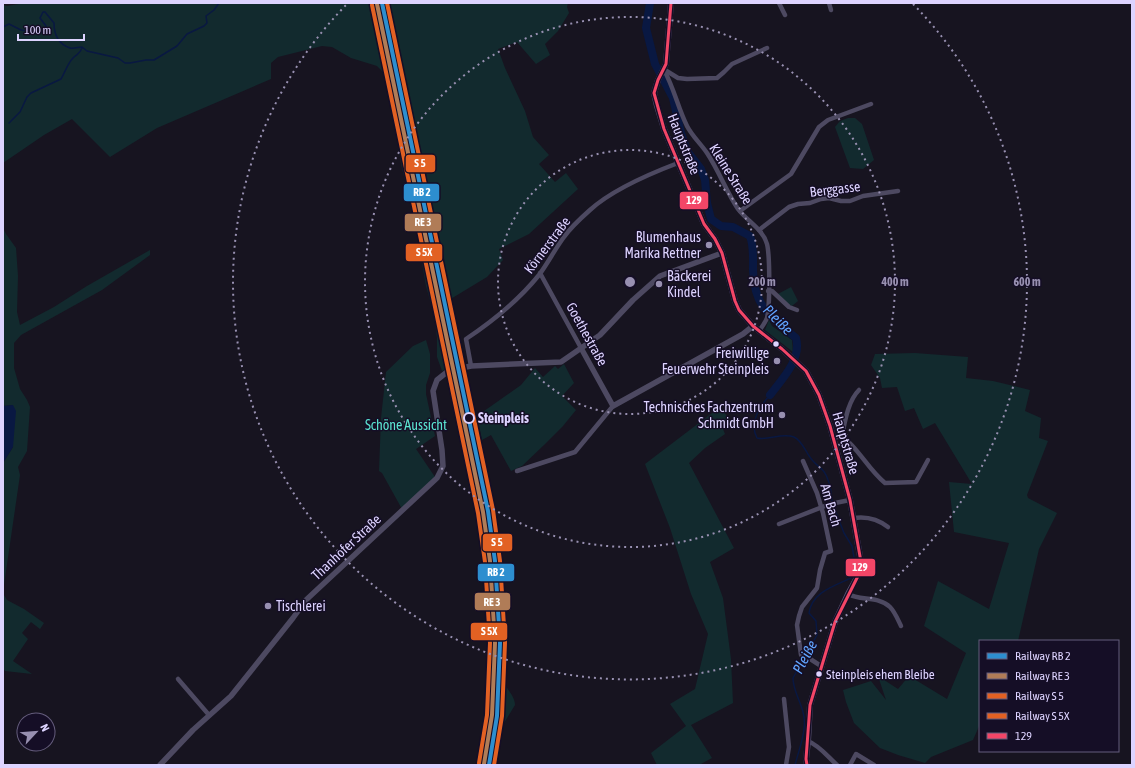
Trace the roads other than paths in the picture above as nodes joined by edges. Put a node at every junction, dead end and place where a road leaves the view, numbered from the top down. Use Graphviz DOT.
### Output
graph roads {
  1 [pos="671,3"];
  2 [pos="778,3"];
  3 [pos="829,3"];
  4 [pos="832,10"];
  5 [pos="785,15"];
  6 [pos="767,48"];
  7 [pos="663,71"];
  8 [pos="872,104"];
  9 [pos="678,163"];
  10 [pos="898,191"];
  11 [pos="740,212"];
  12 [pos="759,230"];
  13 [pos="722,253"];
  14 [pos="540,273"];
  15 [pos="768,291"];
  16 [pos="797,310"];
  17 [pos="753,326"];
  18 [pos="759,331"];
  19 [pos="581,348"];
  20 [pos="471,366"];
  21 [pos="859,390"];
  22 [pos="613,406"];
  23 [pos="842,436"];
  24 [pos="833,438"];
  25 [pos="928,460"];
  26 [pos="803,461"];
  27 [pos="517,471"];
  28 [pos="850,500"];
  29 [pos="822,507"];
  30 [pos="853,518"];
  31 [pos="779,524"];
  32 [pos="888,527"];
  33 [pos="848,594"];
  34 [pos="901,626"];
  35 [pos="821,666"];
  36 [pos="178,679"];
  37 [pos="784,699"];
  38 [pos="209,715"];
  39 [pos="808,741"];
  40 [pos="160,765"];
  41 [pos="786,765"];
  42 [pos="807,765"];
  43 [pos="837,765"];
  44 [pos="850,765"];
  45 [pos="874,765"];
  1 -- 7 [label="main road, Hauptstraße"];
  2 -- 5 [label="street"];
  3 -- 4 [label="street"];
  6 -- 7 [label="street"];
  7 -- 9 [label="main road, Hauptstraße"];
  7 -- 11 [label="street, Kleine Straße"];
  8 -- 11 [label="street"];
  9 -- 13 [label="main road, Hauptstraße"];
  9 -- 14 [label="street, Körnerstraße"];
  10 -- 12 [label="street, Berggasse"];
  11 -- 12 [label="street, Kleine Straße"];
  12 -- 15 [label="street, Kleine Straße"];
  13 -- 17 [label="main road, Hauptstraße"];
  13 -- 19 [label="street"];
  14 -- 19 [label="street, Goethestraße"];
  14 -- 20 [label="street, Körnerstraße"];
  15 -- 16 [label="street"];
  15 -- 18 [label="street, Kleine Straße"];
  17 -- 18 [label="main road, Hauptstraße"];
  17 -- 22 [label="street"];
  18 -- 24 [label="main road, Hauptstraße"];
  19 -- 20 [label="street"];
  19 -- 22 [label="street, Goethestraße"];
  20 -- 38 [label="street, Thanhofer Straße"];
  21 -- 23 [label="street"];
  22 -- 27 [label="street"];
  23 -- 24 [label="street"];
  23 -- 25 [label="street"];
  24 -- 28 [label="main road, Hauptstraße"];
  26 -- 29 [label="street, Am Bach"];
  28 -- 29 [label="street"];
  28 -- 30 [label="main road, Hauptstraße"];
  29 -- 31 [label="street"];
  29 -- 35 [label="street, Am Bach"];
  30 -- 32 [label="street"];
  30 -- 33 [label="main road, Hauptstraße"];
  33 -- 34 [label="street"];
  33 -- 35 [label="main road, Hauptstraße"];
  35 -- 39 [label="main road, Hauptstraße"];
  36 -- 38 [label="street"];
  37 -- 41 [label="street"];
  38 -- 40 [label="street, Thanhofer Straße"];
  39 -- 42 [label="main road, Hauptstraße"];
  39 -- 43 [label="street"];
  44 -- 45 [label="street"];
}
